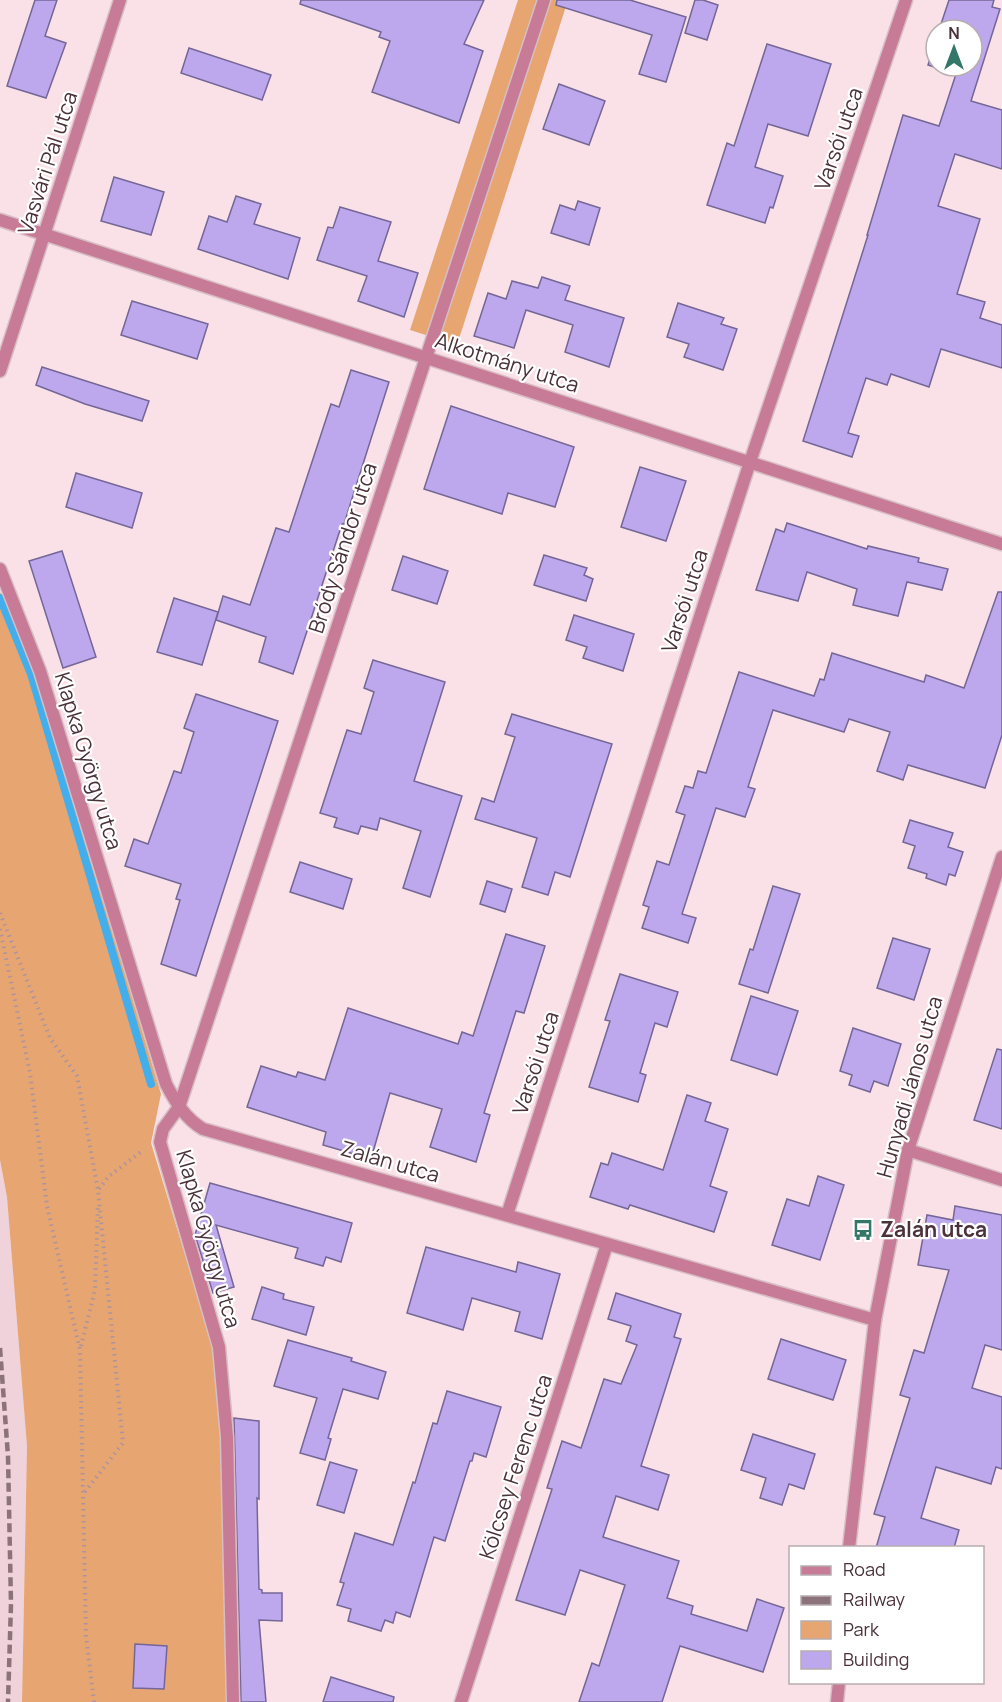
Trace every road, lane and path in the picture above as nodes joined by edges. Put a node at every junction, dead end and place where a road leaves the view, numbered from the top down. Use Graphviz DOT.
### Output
graph roads {
  1 [pos="120,0"];
  2 [pos="543,0"];
  3 [pos="906,0"];
  4 [pos="0,220"];
  5 [pos="46,234"];
  6 [pos="427,358"];
  7 [pos="0,371"];
  8 [pos="750,462"];
  9 [pos="1002,544"];
  10 [pos="0,568"];
  11 [pos="1002,857"];
  12 [pos="0,914"];
  13 [pos="0,929"];
  14 [pos="178,1107"];
  15 [pos="160,1142"];
  16 [pos="908,1150"];
  17 [pos="1002,1180"];
  18 [pos="98,1190"];
  19 [pos="507,1215"];
  20 [pos="607,1244"];
  21 [pos="875,1320"];
  22 [pos="80,1350"];
  23 [pos="84,1494"];
  24 [pos="849,1546"];
  25 [pos="839,1684"];
  26 [pos="94,1702"];
  27 [pos="233,1702"];
  28 [pos="461,1702"];
  29 [pos="837,1702"];
  1 -- 5 [label="street, Vasvári Pál utca"];
  2 -- 6 [label="street, Bródy Sándor utca"];
  3 -- 8 [label="street, Varsói utca"];
  4 -- 5 [label="street, Alkotmány utca"];
  5 -- 6 [label="street, Alkotmány utca"];
  5 -- 7 [label="street, Vasvári Pál utca"];
  6 -- 8 [label="street, Alkotmány utca"];
  6 -- 14 [label="street, Bródy Sándor utca"];
  8 -- 9 [label="street, Alkotmány utca"];
  8 -- 19 [label="street, Varsói utca"];
  10 -- 14 [label="street, Klapka György utca"];
  11 -- 16 [label="street, Hunyadi János utca"];
  12 -- 18 [label="path"];
  13 -- 22 [label="path"];
  14 -- 15 [label="street, Klapka György utca"];
  14 -- 19 [label="street, Zalán utca"];
  15 -- 18 [label="path"];
  15 -- 27 [label="street, Klapka György utca"];
  16 -- 17 [label="street"];
  16 -- 21 [label="street, Hunyadi János utca"];
  18 -- 22 [label="path"];
  18 -- 23 [label="path"];
  19 -- 20 [label="street, Zalán utca"];
  20 -- 21 [label="street, Zalán utca"];
  20 -- 28 [label="street, Kölcsey Ferenc utca"];
  21 -- 24 [label="street, Hunyadi János utca"];
  22 -- 23 [label="path"];
  23 -- 26 [label="path"];
  25 -- 29 [label="street"];
}
